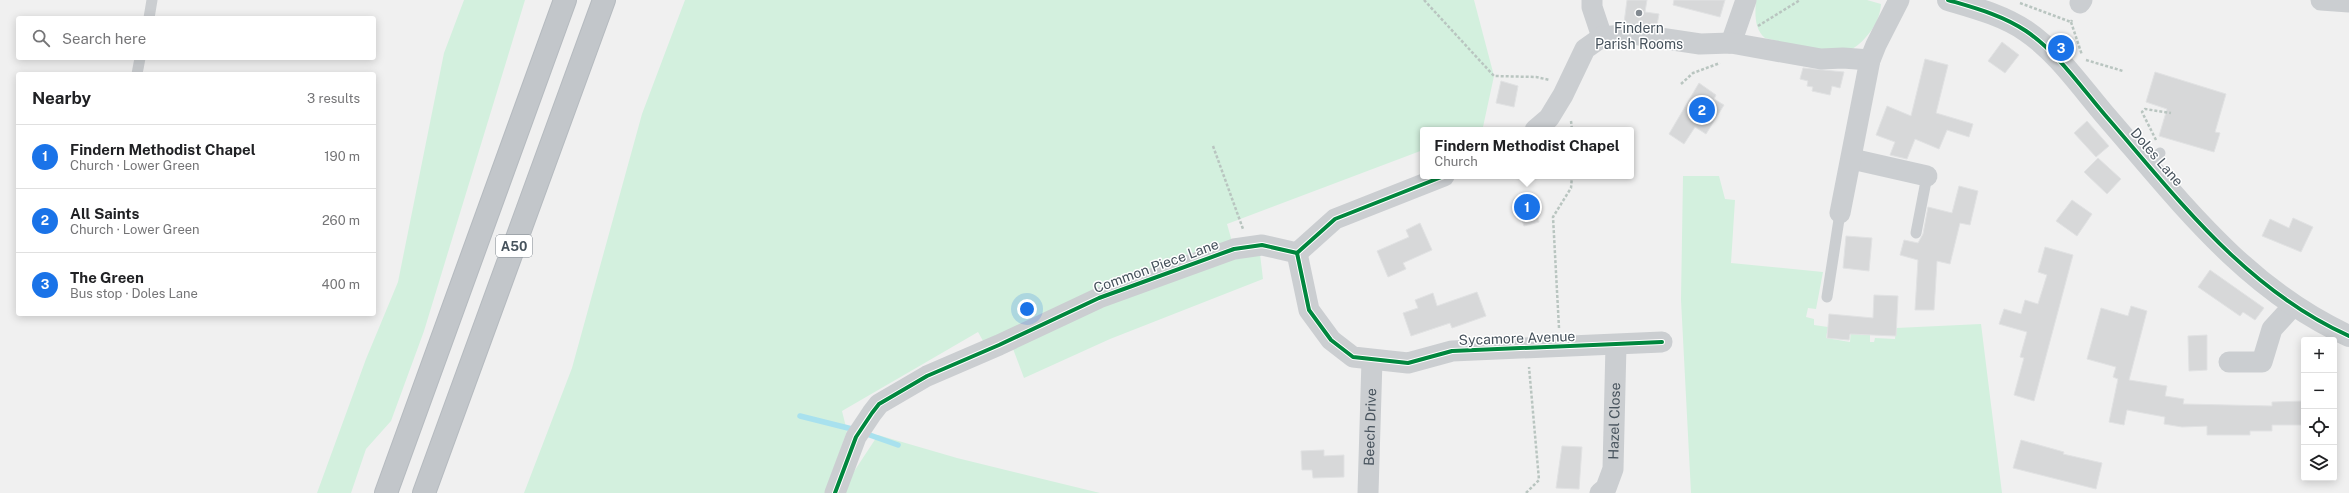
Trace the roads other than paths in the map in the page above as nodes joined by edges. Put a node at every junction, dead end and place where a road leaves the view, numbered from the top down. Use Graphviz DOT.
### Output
graph roads {
  1 [pos="152,0"];
  2 [pos="565,0"];
  3 [pos="604,0"];
  4 [pos="1592,0"];
  5 [pos="1746,0"];
  6 [pos="1898,0"];
  7 [pos="1948,0"];
  8 [pos="2321,0"];
  9 [pos="2346,1"];
  10 [pos="148,16"];
  11 [pos="1602,37"];
  12 [pos="1731,43"];
  13 [pos="140,60"];
  14 [pos="1870,60"];
  15 [pos="136,72"];
  16 [pos="1538,127"];
  17 [pos="1852,159"];
  18 [pos="1927,176"];
  19 [pos="1436,179"];
  20 [pos="1840,213"];
  21 [pos="1916,234"];
  22 [pos="1297,254"];
  23 [pos="1827,297"];
  24 [pos="2293,306"];
  25 [pos="2349,336"];
  26 [pos="1662,342"];
  27 [pos="1616,345"];
  28 [pos="1372,360"];
  29 [pos="2229,362"];
  30 [pos="386,493"];
  31 [pos="424,493"];
  32 [pos="835,493"];
  33 [pos="1368,493"];
  34 [pos="1600,493"];
  1 -- 10 [label="lane"];
  2 -- 30 [label="highway, A50"];
  3 -- 31 [label="highway, A50"];
  4 -- 11 [label="street"];
  5 -- 12 [label="street"];
  6 -- 14 [label="street"];
  7 -- 24 [label="street, Doles Lane"];
  8 -- 9 [label="street"];
  11 -- 12 [label="street"];
  11 -- 16 [label="street"];
  12 -- 14 [label="street"];
  13 -- 15 [label="lane"];
  14 -- 17 [label="street"];
  17 -- 18 [label="street"];
  17 -- 20 [label="street"];
  18 -- 21 [label="lane"];
  19 -- 22 [label="street"];
  20 -- 23 [label="lane"];
  22 -- 28 [label="street, Sycamore Avenue"];
  22 -- 32 [label="street, Common Piece Lane"];
  24 -- 25 [label="street, Doles Lane"];
  24 -- 29 [label="street"];
  26 -- 27 [label="street, Sycamore Avenue"];
  27 -- 28 [label="street, Sycamore Avenue"];
  27 -- 34 [label="street, Hazel Close"];
  28 -- 33 [label="street, Beech Drive"];
}
